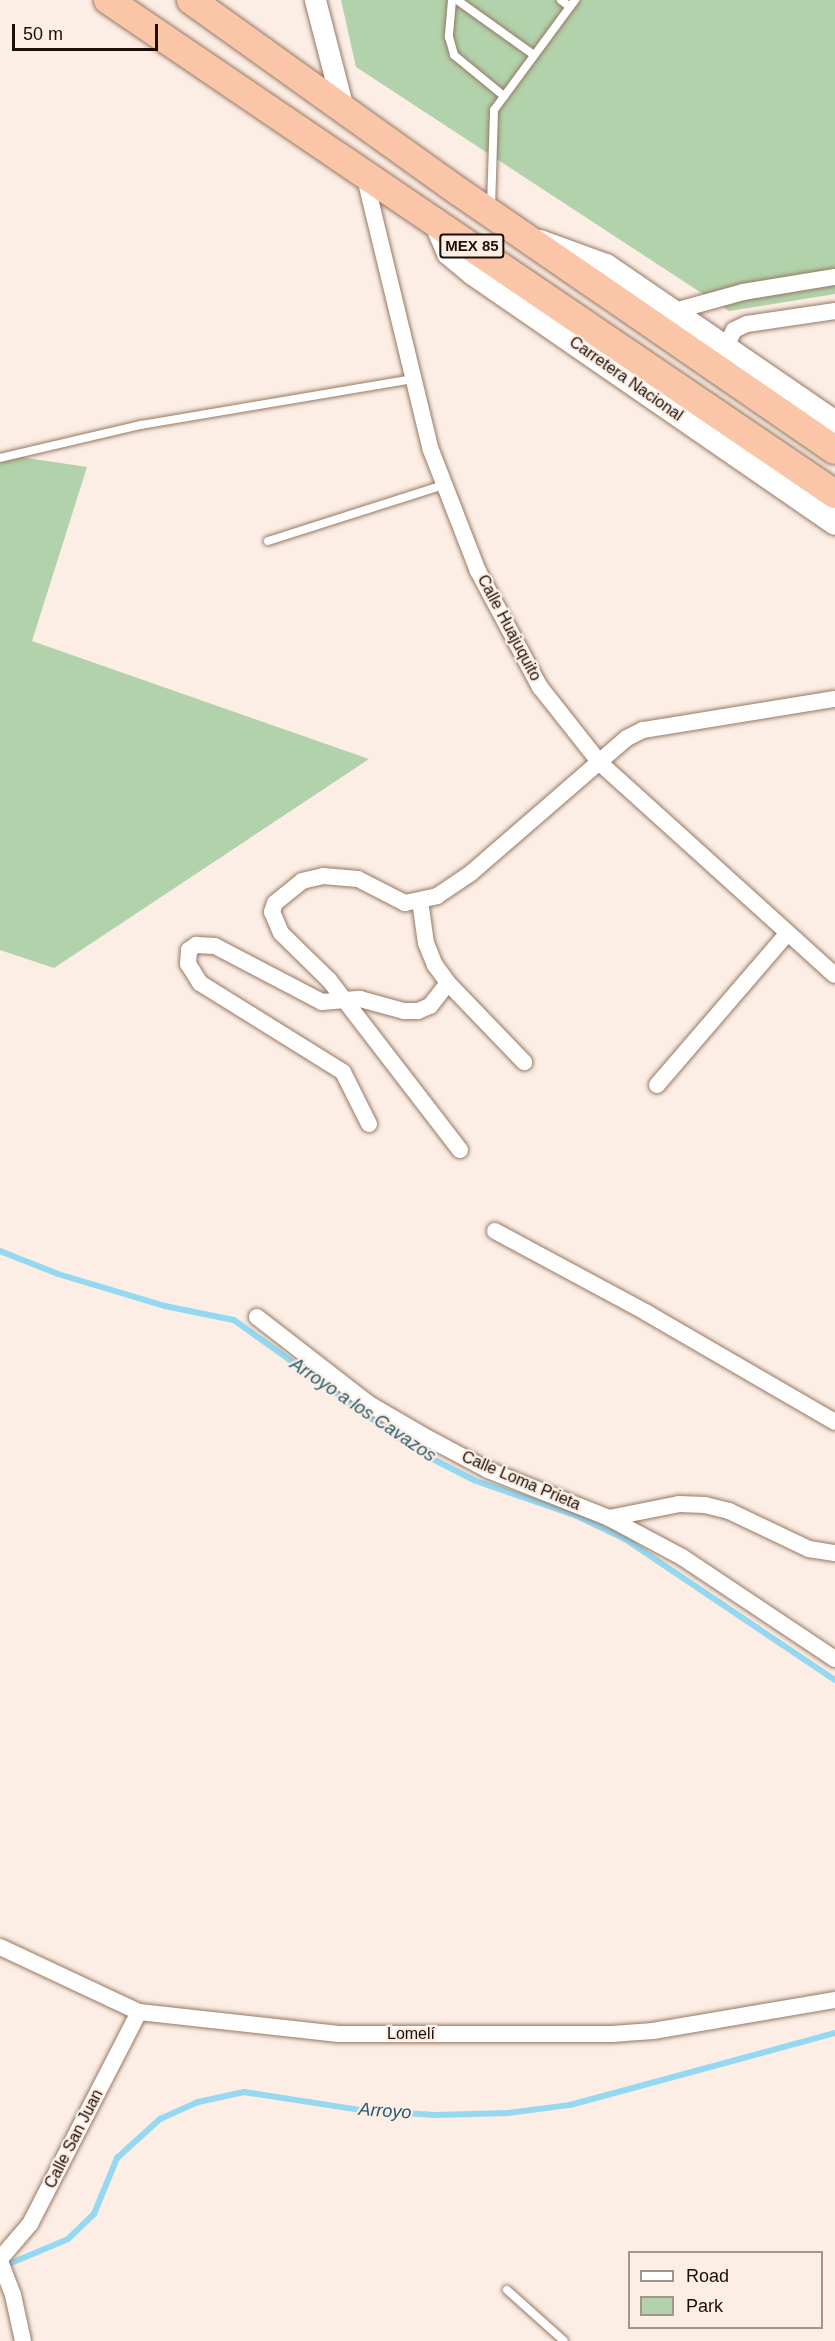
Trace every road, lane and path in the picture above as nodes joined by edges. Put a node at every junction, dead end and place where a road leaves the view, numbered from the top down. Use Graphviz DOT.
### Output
graph roads {
  1 [pos="108,0"];
  2 [pos="191,0"];
  3 [pos="315,0"];
  4 [pos="452,0"];
  5 [pos="457,0"];
  6 [pos="561,0"];
  7 [pos="573,3"];
  8 [pos="534,56"];
  9 [pos="504,96"];
  10 [pos="343,108"];
  11 [pos="364,173"];
  12 [pos="490,213"];
  13 [pos="435,220"];
  14 [pos="528,239"];
  15 [pos="835,277"];
  16 [pos="835,311"];
  17 [pos="671,312"];
  18 [pos="730,351"];
  19 [pos="412,379"];
  20 [pos="835,423"];
  21 [pos="835,450"];
  22 [pos="0,458"];
  23 [pos="443,485"];
  24 [pos="835,494"];
  25 [pos="835,523"];
  26 [pos="268,540"];
  27 [pos="835,699"];
  28 [pos="600,763"];
  29 [pos="420,901"];
  30 [pos="787,934"];
  31 [pos="835,975"];
  32 [pos="448,983"];
  33 [pos="345,1002"];
  34 [pos="524,1062"];
  35 [pos="657,1085"];
  36 [pos="369,1124"];
  37 [pos="460,1150"];
  38 [pos="495,1231"];
  39 [pos="257,1317"];
  40 [pos="835,1422"];
  41 [pos="609,1518"];
  42 [pos="835,1553"];
  43 [pos="835,1659"];
  44 [pos="0,1947"];
  45 [pos="835,2001"];
  46 [pos="139,2012"];
  47 [pos="0,2263"];
  48 [pos="507,2290"];
  49 [pos="23,2341"];
  50 [pos="564,2341"];
  1 -- 11 [label="highway, Carretera Nacional / MEX 85"];
  2 -- 10 [label="highway, MEX 85"];
  3 -- 10 [label="street"];
  4 -- 9 [label="lane"];
  5 -- 8 [label="lane"];
  6 -- 7 [label="lane"];
  7 -- 8 [label="lane"];
  8 -- 9 [label="lane"];
  9 -- 12 [label="lane"];
  10 -- 12 [label="highway, MEX 85"];
  11 -- 13 [label="highway, Carretera Nacional / MEX 85"];
  11 -- 19 [label="street, Calle Huajuquito"];
  12 -- 14 [label="highway, MEX 85"];
  13 -- 24 [label="highway, Carretera Nacional / MEX 85"];
  13 -- 25 [label="main road, Carretera Nacional / MEX 85"];
  14 -- 17 [label="main road, MEX 85"];
  14 -- 21 [label="highway, MEX 85"];
  15 -- 17 [label="street"];
  16 -- 18 [label="street"];
  17 -- 18 [label="main road, MEX 85"];
  18 -- 20 [label="main road, MEX 85"];
  19 -- 22 [label="lane"];
  19 -- 23 [label="street, Calle Huajuquito"];
  23 -- 26 [label="lane"];
  23 -- 28 [label="street, Calle Huajuquito"];
  27 -- 28 [label="street"];
  28 -- 29 [label="street"];
  28 -- 30 [label="street, Calle Huajuquito"];
  29 -- 32 [label="street"];
  29 -- 33 [label="street"];
  30 -- 31 [label="street, Calle Huajuquito"];
  30 -- 35 [label="street"];
  32 -- 33 [label="street"];
  32 -- 34 [label="street"];
  33 -- 36 [label="street"];
  33 -- 37 [label="street"];
  38 -- 40 [label="street"];
  39 -- 41 [label="street, Calle Loma Prieta"];
  41 -- 42 [label="street"];
  41 -- 43 [label="street, Calle Loma Prieta"];
  44 -- 46 [label="street, Lomelí"];
  45 -- 46 [label="street, Lomelí"];
  46 -- 47 [label="street, Calle San Juan"];
  47 -- 49 [label="street, Calle San Juan"];
  48 -- 50 [label="lane"];
}
